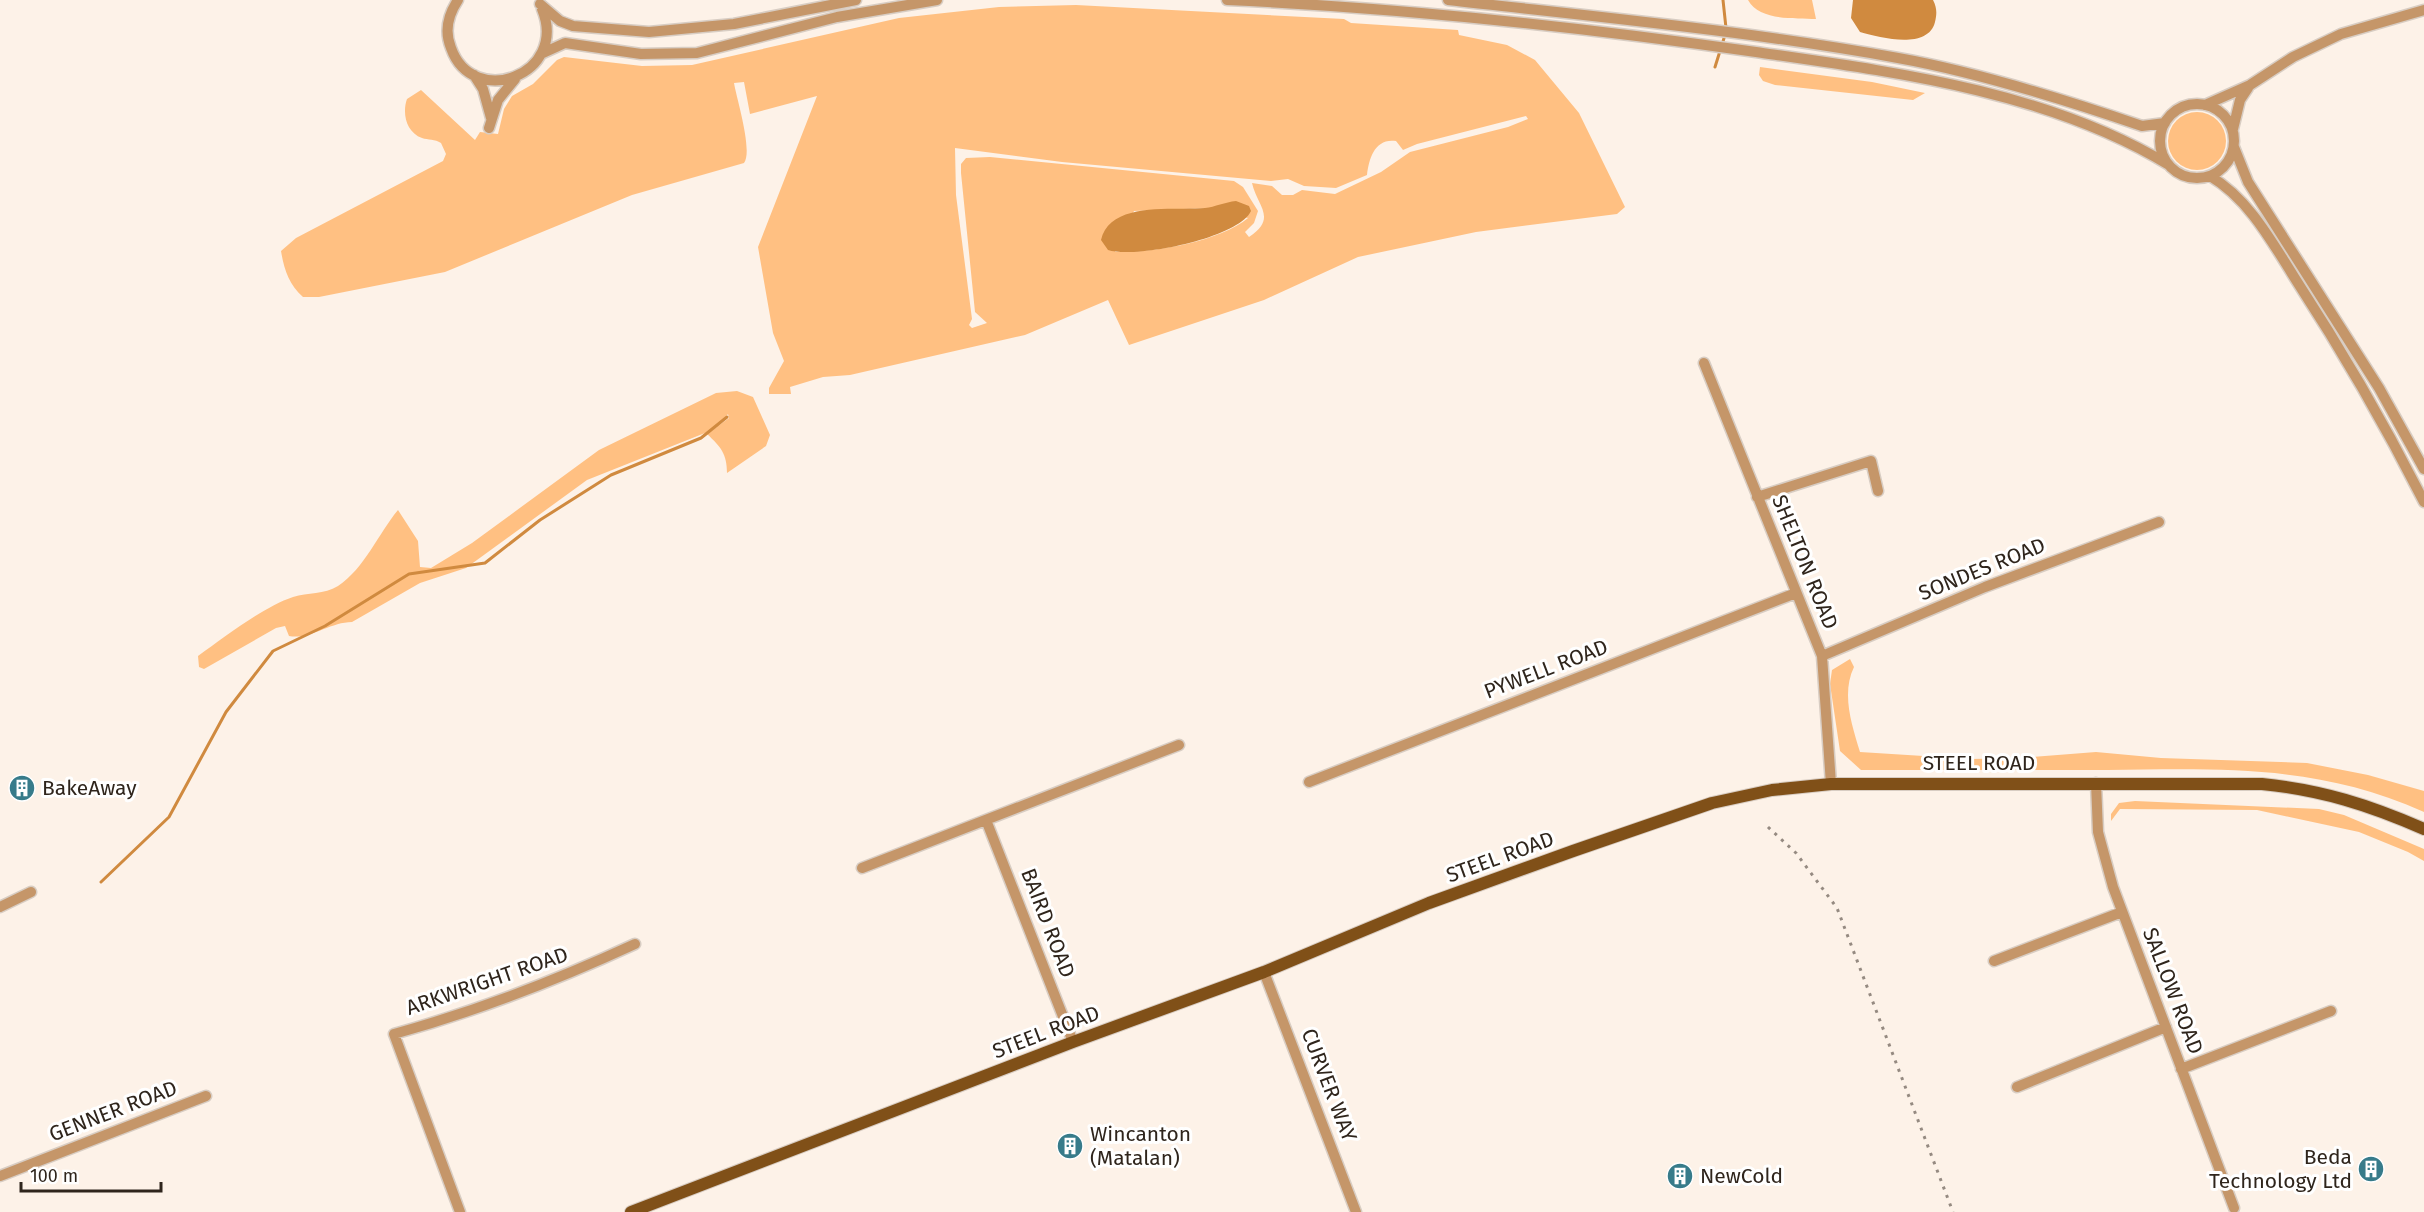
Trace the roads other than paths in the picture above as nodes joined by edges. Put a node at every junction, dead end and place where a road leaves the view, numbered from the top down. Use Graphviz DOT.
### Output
graph roads {
  1 [pos="458,0"];
  2 [pos="856,0"];
  3 [pos="937,0"];
  4 [pos="1227,0"];
  5 [pos="1448,0"];
  6 [pos="539,2"];
  7 [pos="2424,10"];
  8 [pos="543,53"];
  9 [pos="474,75"];
  10 [pos="517,77"];
  11 [pos="2250,86"];
  12 [pos="2205,105"];
  13 [pos="2165,123"];
  14 [pos="2233,129"];
  15 [pos="2234,147"];
  16 [pos="2169,165"];
  17 [pos="2210,176"];
  18 [pos="1704,363"];
  19 [pos="2424,469"];
  20 [pos="1878,491"];
  21 [pos="1757,497"];
  22 [pos="2424,502"];
  23 [pos="2159,522"];
  24 [pos="1796,593"];
  25 [pos="1822,656"];
  26 [pos="1179,745"];
  27 [pos="1309,782"];
  28 [pos="2096,783"];
  29 [pos="1831,784"];
  30 [pos="986,820"];
  31 [pos="2424,829"];
  32 [pos="862,868"];
  33 [pos="31,892"];
  34 [pos="0,907"];
  35 [pos="2122,912"];
  36 [pos="635,944"];
  37 [pos="1994,961"];
  38 [pos="1264,972"];
  39 [pos="2331,1011"];
  40 [pos="2166,1027"];
  41 [pos="1073,1042"];
  42 [pos="2181,1069"];
  43 [pos="2017,1087"];
  44 [pos="206,1096"];
  45 [pos="0,1176"];
  46 [pos="2234,1208"];
  47 [pos="460,1212"];
  48 [pos="631,1212"];
  49 [pos="1356,1212"];
  1 -- 9 [label="street"];
  2 -- 6 [label="street"];
  3 -- 8 [label="street"];
  4 -- 16 [label="street"];
  5 -- 13 [label="street"];
  6 -- 8 [label="street"];
  7 -- 11 [label="street"];
  8 -- 10 [label="street"];
  9 -- 10 [label="street"];
  9 -- 10 [label="street"];
  11 -- 12 [label="street"];
  11 -- 14 [label="street"];
  12 -- 13 [label="street"];
  12 -- 14 [label="street"];
  13 -- 16 [label="street"];
  14 -- 15 [label="street"];
  15 -- 17 [label="street"];
  15 -- 19 [label="street"];
  16 -- 17 [label="street"];
  17 -- 22 [label="street"];
  18 -- 21 [label="street, SHELTON ROAD"];
  20 -- 21 [label="street"];
  21 -- 24 [label="street, SHELTON ROAD"];
  23 -- 25 [label="street, SONDES ROAD"];
  24 -- 25 [label="street, SHELTON ROAD"];
  24 -- 27 [label="street, PYWELL ROAD"];
  25 -- 29 [label="street, SHELTON ROAD"];
  26 -- 30 [label="street"];
  28 -- 29 [label="main road, STEEL ROAD"];
  28 -- 31 [label="main road, STEEL ROAD"];
  28 -- 35 [label="street, SALLOW ROAD"];
  29 -- 38 [label="main road, STEEL ROAD"];
  30 -- 32 [label="street"];
  30 -- 41 [label="street, BAIRD ROAD"];
  33 -- 34 [label="street"];
  35 -- 37 [label="street"];
  35 -- 40 [label="street, SALLOW ROAD"];
  36 -- 47 [label="street, ARKWRIGHT ROAD"];
  38 -- 41 [label="main road, STEEL ROAD"];
  38 -- 49 [label="street, CURVER WAY"];
  39 -- 42 [label="street"];
  40 -- 42 [label="street, SALLOW ROAD"];
  40 -- 43 [label="street"];
  41 -- 48 [label="main road, STEEL ROAD"];
  42 -- 46 [label="street, SALLOW ROAD"];
  44 -- 45 [label="street, GENNER ROAD"];
}
